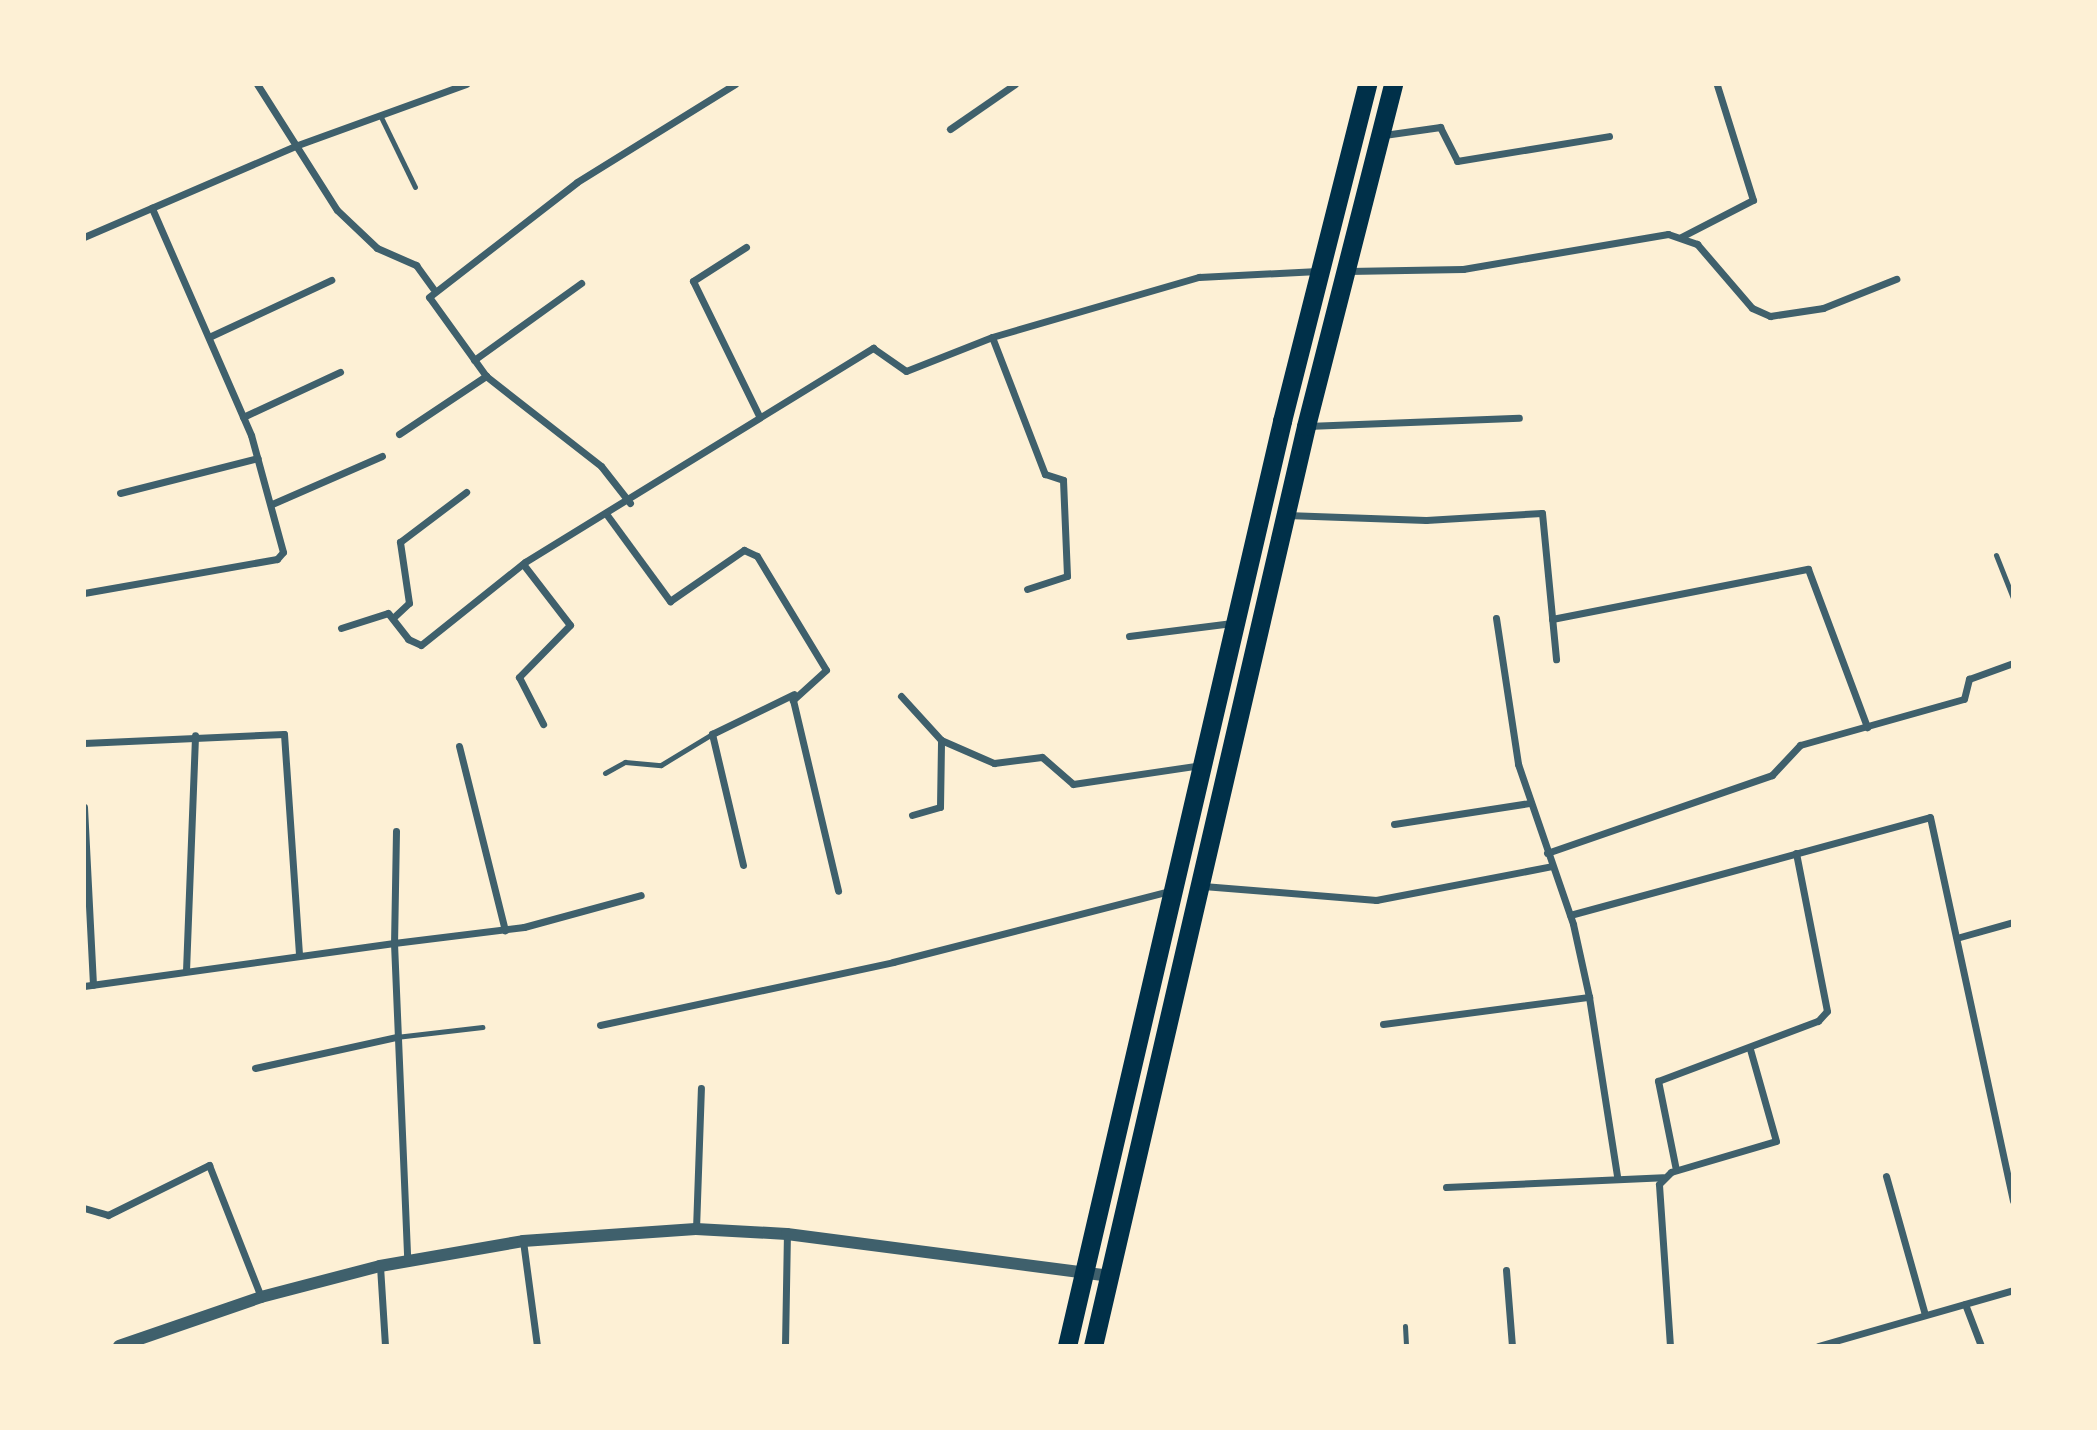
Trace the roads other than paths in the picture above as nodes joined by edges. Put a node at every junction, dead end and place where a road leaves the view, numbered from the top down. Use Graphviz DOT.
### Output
graph roads {
  1 [pos="257,84"];
  2 [pos="466,84"];
  3 [pos="735,84"];
  4 [pos="1015,84"];
  5 [pos="1367,84"];
  6 [pos="1393,84"];
  7 [pos="1717,85"];
  8 [pos="380,115"];
  9 [pos="950,129"];
  10 [pos="1379,136"];
  11 [pos="1609,136"];
  12 [pos="295,146"];
  13 [pos="415,187"];
  14 [pos="152,208"];
  15 [pos="84,237"];
  16 [pos="1681,237"];
  17 [pos="746,247"];
  18 [pos="1320,271"];
  19 [pos="1345,271"];
  20 [pos="1896,279"];
  21 [pos="331,280"];
  22 [pos="581,283"];
  23 [pos="433,288"];
  24 [pos="209,337"];
  25 [pos="992,337"];
  26 [pos="474,360"];
  27 [pos="340,372"];
  28 [pos="486,376"];
  29 [pos="759,416"];
  30 [pos="243,417"];
  31 [pos="1519,418"];
  32 [pos="1306,426"];
  33 [pos="399,434"];
  34 [pos="382,456"];
  35 [pos="258,458"];
  36 [pos="466,492"];
  37 [pos="120,494"];
  38 [pos="630,503"];
  39 [pos="272,504"];
  40 [pos="1286,514"];
  41 [pos="607,515"];
  42 [pos="1996,555"];
  43 [pos="523,564"];
  44 [pos="1027,589"];
  45 [pos="84,593"];
  46 [pos="2013,598"];
  47 [pos="395,616"];
  48 [pos="1496,618"];
  49 [pos="1552,619"];
  50 [pos="1237,623"];
  51 [pos="341,628"];
  52 [pos="1129,636"];
  53 [pos="1556,659"];
  54 [pos="2013,663"];
  55 [pos="794,694"];
  56 [pos="901,696"];
  57 [pos="543,724"];
  58 [pos="1867,727"];
  59 [pos="712,734"];
  60 [pos="195,736"];
  61 [pos="941,740"];
  62 [pos="84,743"];
  63 [pos="459,746"];
  64 [pos="1202,765"];
  65 [pos="605,773"];
  66 [pos="1530,803"];
  67 [pos="84,807"];
  68 [pos="912,815"];
  69 [pos="1394,824"];
  70 [pos="396,831"];
  71 [pos="1547,853"];
  72 [pos="1796,853"];
  73 [pos="743,864"];
  74 [pos="1552,866"];
  75 [pos="85,886"];
  76 [pos="1198,886"];
  77 [pos="1171,890"];
  78 [pos="838,891"];
  79 [pos="641,895"];
  80 [pos="1570,915"];
  81 [pos="2013,922"];
  82 [pos="506,930"];
  83 [pos="1959,937"];
  84 [pos="394,943"];
  85 [pos="299,954"];
  86 [pos="186,971"];
  87 [pos="93,985"];
  88 [pos="84,986"];
  89 [pos="1589,997"];
  90 [pos="1383,1024"];
  91 [pos="600,1025"];
  92 [pos="482,1027"];
  93 [pos="396,1037"];
  94 [pos="1750,1049"];
  95 [pos="255,1068"];
  96 [pos="701,1088"];
  97 [pos="1676,1170"];
  98 [pos="1617,1176"];
  99 [pos="1663,1177"];
  100 [pos="1886,1177"];
  101 [pos="1446,1187"];
  102 [pos="2013,1201"];
  103 [pos="84,1208"];
  104 [pos="696,1229"];
  105 [pos="787,1234"];
  106 [pos="523,1241"];
  107 [pos="407,1259"];
  108 [pos="380,1266"];
  109 [pos="1506,1270"];
  110 [pos="1087,1275"];
  111 [pos="1112,1276"];
  112 [pos="2013,1290"];
  113 [pos="261,1297"];
  114 [pos="1965,1304"];
  115 [pos="1925,1315"];
  116 [pos="1405,1326"];
  117 [pos="120,1346"];
  118 [pos="385,1346"];
  119 [pos="537,1346"];
  120 [pos="785,1346"];
  121 [pos="1067,1346"];
  122 [pos="1093,1346"];
  123 [pos="1406,1346"];
  124 [pos="1512,1346"];
  125 [pos="1671,1346"];
  126 [pos="1818,1346"];
  127 [pos="1982,1346"];
  1 -- 12 [label="street"];
  2 -- 8 [label="street"];
  3 -- 23 [label="street"];
  4 -- 9 [label="street"];
  5 -- 18 [label="highway"];
  6 -- 10 [label="highway"];
  7 -- 16 [label="street"];
  8 -- 12 [label="street"];
  8 -- 13 [label="lane"];
  10 -- 11 [label="street"];
  10 -- 19 [label="highway"];
  12 -- 14 [label="street"];
  12 -- 23 [label="street"];
  14 -- 15 [label="street"];
  14 -- 24 [label="street"];
  16 -- 19 [label="street"];
  16 -- 20 [label="street"];
  17 -- 29 [label="street"];
  18 -- 25 [label="street"];
  18 -- 50 [label="highway"];
  19 -- 32 [label="highway"];
  21 -- 24 [label="street"];
  22 -- 26 [label="street"];
  23 -- 26 [label="street"];
  24 -- 30 [label="street"];
  25 -- 29 [label="street"];
  25 -- 44 [label="street"];
  26 -- 28 [label="street"];
  27 -- 30 [label="street"];
  28 -- 33 [label="street"];
  28 -- 38 [label="street"];
  29 -- 38 [label="street"];
  30 -- 35 [label="street"];
  31 -- 32 [label="street"];
  32 -- 40 [label="highway"];
  34 -- 39 [label="street"];
  35 -- 37 [label="street"];
  35 -- 39 [label="street"];
  36 -- 47 [label="street"];
  38 -- 41 [label="street"];
  39 -- 45 [label="street"];
  40 -- 49 [label="street"];
  40 -- 76 [label="highway"];
  41 -- 43 [label="street"];
  41 -- 55 [label="street"];
  42 -- 46 [label="lane"];
  43 -- 47 [label="street"];
  43 -- 57 [label="street"];
  47 -- 51 [label="street"];
  48 -- 66 [label="street"];
  49 -- 53 [label="street"];
  49 -- 58 [label="street"];
  50 -- 52 [label="street"];
  50 -- 64 [label="highway"];
  54 -- 58 [label="street"];
  55 -- 59 [label="street"];
  55 -- 78 [label="street"];
  56 -- 61 [label="street"];
  58 -- 71 [label="street"];
  59 -- 65 [label="lane"];
  59 -- 73 [label="street"];
  60 -- 62 [label="street"];
  60 -- 85 [label="street"];
  60 -- 86 [label="street"];
  61 -- 64 [label="street"];
  61 -- 68 [label="street"];
  63 -- 82 [label="street"];
  64 -- 77 [label="highway"];
  66 -- 69 [label="street"];
  66 -- 71 [label="street"];
  67 -- 75 [label="street"];
  70 -- 84 [label="street"];
  71 -- 74 [label="street"];
  72 -- 80 [label="street"];
  72 -- 83 [label="street"];
  72 -- 94 [label="street"];
  74 -- 76 [label="street"];
  74 -- 80 [label="street"];
  75 -- 87 [label="street"];
  76 -- 111 [label="highway"];
  77 -- 91 [label="street"];
  77 -- 110 [label="highway"];
  79 -- 82 [label="street"];
  80 -- 89 [label="street"];
  81 -- 83 [label="street"];
  82 -- 84 [label="street"];
  83 -- 102 [label="street"];
  84 -- 85 [label="street"];
  84 -- 93 [label="street"];
  85 -- 86 [label="street"];
  86 -- 87 [label="street"];
  87 -- 88 [label="street"];
  89 -- 90 [label="street"];
  89 -- 98 [label="street"];
  92 -- 93 [label="lane"];
  93 -- 95 [label="street"];
  93 -- 107 [label="street"];
  94 -- 97 [label="street"];
  94 -- 97 [label="street"];
  96 -- 104 [label="street"];
  97 -- 99 [label="street"];
  98 -- 99 [label="street"];
  98 -- 101 [label="street"];
  99 -- 125 [label="street"];
  100 -- 115 [label="street"];
  103 -- 113 [label="street"];
  104 -- 105 [label="street"];
  104 -- 106 [label="street"];
  105 -- 110 [label="street"];
  105 -- 120 [label="street"];
  106 -- 107 [label="street"];
  106 -- 119 [label="street"];
  107 -- 108 [label="street"];
  108 -- 113 [label="street"];
  108 -- 118 [label="street"];
  109 -- 124 [label="street"];
  110 -- 111 [label="street"];
  110 -- 121 [label="highway"];
  111 -- 122 [label="highway"];
  112 -- 114 [label="street"];
  113 -- 117 [label="street"];
  114 -- 115 [label="street"];
  114 -- 127 [label="street"];
  115 -- 126 [label="street"];
  116 -- 123 [label="lane"];
}
